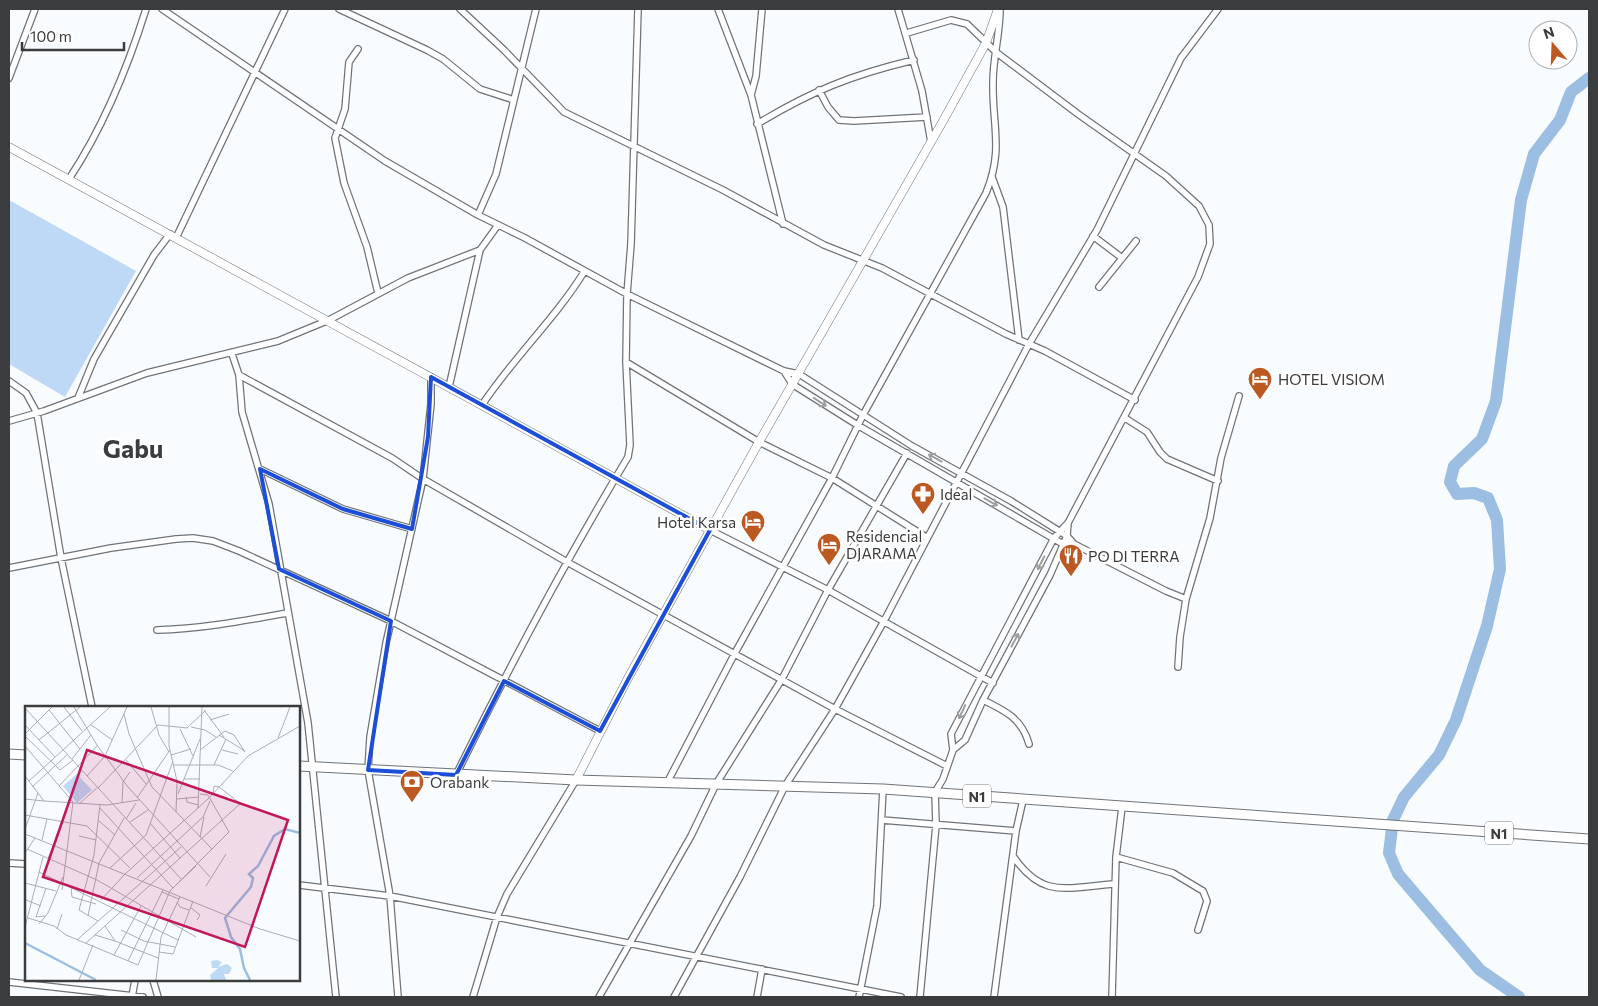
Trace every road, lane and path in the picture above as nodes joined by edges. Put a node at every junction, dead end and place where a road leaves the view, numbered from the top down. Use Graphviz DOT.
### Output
graph roads {
  1 [pos="35,9"];
  2 [pos="146,9"];
  3 [pos="162,9"];
  4 [pos="286,9"];
  5 [pos="340,9"];
  6 [pos="460,9"];
  7 [pos="536,9"];
  8 [pos="638,9"];
  9 [pos="718,9"];
  10 [pos="762,9"];
  11 [pos="898,9"];
  12 [pos="999,9"];
  13 [pos="1218,9"];
  14 [pos="906,33"];
  15 [pos="986,43"];
  16 [pos="358,49"];
  17 [pos="997,53"];
  18 [pos="914,60"];
  19 [pos="522,70"];
  20 [pos="255,74"];
  21 [pos="9,78"];
  22 [pos="819,90"];
  23 [pos="751,95"];
  24 [pos="514,100"];
  25 [pos="927,117"];
  26 [pos="757,124"];
  27 [pos="337,130"];
  28 [pos="931,142"];
  29 [pos="633,145"];
  30 [pos="9,147"];
  31 [pos="1136,153"];
  32 [pos="992,177"];
  33 [pos="69,179"];
  34 [pos="478,215"];
  35 [pos="783,224"];
  36 [pos="498,225"];
  37 [pos="173,236"];
  38 [pos="1093,236"];
  39 [pos="1136,241"];
  40 [pos="480,250"];
  41 [pos="1122,258"];
  42 [pos="862,262"];
  43 [pos="584,272"];
  44 [pos="1100,288"];
  45 [pos="378,293"];
  46 [pos="626,294"];
  47 [pos="931,295"];
  48 [pos="329,320"];
  49 [pos="1019,340"];
  50 [pos="1029,344"];
  51 [pos="232,354"];
  52 [pos="626,362"];
  53 [pos="784,371"];
  54 [pos="799,374"];
  55 [pos="239,375"];
  56 [pos="431,377"];
  57 [pos="9,380"];
  58 [pos="792,384"];
  59 [pos="449,387"];
  60 [pos="1239,396"];
  61 [pos="78,398"];
  62 [pos="1135,400"];
  63 [pos="482,405"];
  64 [pos="37,414"];
  65 [pos="863,415"];
  66 [pos="1125,418"];
  67 [pos="9,421"];
  68 [pos="859,426"];
  69 [pos="759,442"];
  70 [pos="907,453"];
  71 [pos="260,469"];
  72 [pos="961,473"];
  73 [pos="832,478"];
  74 [pos="423,479"];
  75 [pos="615,479"];
  76 [pos="1218,481"];
  77 [pos="956,483"];
  78 [pos="875,506"];
  79 [pos="1068,522"];
  80 [pos="412,529"];
  81 [pos="710,530"];
  82 [pos="1059,532"];
  83 [pos="1067,536"];
  84 [pos="926,537"];
  85 [pos="1054,538"];
  86 [pos="1063,544"];
  87 [pos="1074,544"];
  88 [pos="61,558"];
  89 [pos="567,562"];
  90 [pos="782,567"];
  91 [pos="9,568"];
  92 [pos="280,570"];
  93 [pos="828,590"];
  94 [pos="1186,599"];
  95 [pos="287,613"];
  96 [pos="665,614"];
  97 [pos="391,621"];
  98 [pos="884,621"];
  99 [pos="157,630"];
  100 [pos="735,653"];
  101 [pos="1178,667"];
  102 [pos="981,676"];
  103 [pos="782,679"];
  104 [pos="504,681"];
  105 [pos="993,683"];
  106 [pos="983,700"];
  107 [pos="92,706"];
  108 [pos="835,709"];
  109 [pos="600,731"];
  110 [pos="1029,744"];
  111 [pos="953,750"];
  112 [pos="9,754"];
  113 [pos="25,755"];
  114 [pos="300,766"];
  115 [pos="314,766"];
  116 [pos="947,766"];
  117 [pos="368,770"];
  118 [pos="456,775"];
  119 [pos="576,780"];
  120 [pos="668,781"];
  121 [pos="716,784"];
  122 [pos="785,786"];
  123 [pos="884,789"];
  124 [pos="935,792"];
  125 [pos="1023,800"];
  126 [pos="1122,807"];
  127 [pos="882,820"];
  128 [pos="936,825"];
  129 [pos="1016,831"];
  130 [pos="1589,839"];
  131 [pos="1013,856"];
  132 [pos="1116,857"];
  133 [pos="9,863"];
  134 [pos="25,864"];
  135 [pos="1115,884"];
  136 [pos="300,885"];
  137 [pos="324,888"];
  138 [pos="390,896"];
  139 [pos="497,917"];
  140 [pos="1198,930"];
  141 [pos="630,943"];
  142 [pos="698,956"];
  143 [pos="762,969"];
  144 [pos="135,981"];
  145 [pos="153,981"];
  146 [pos="9,982"];
  147 [pos="860,990"];
  148 [pos="132,997"];
  149 [pos="142,997"];
  150 [pos="158,997"];
  151 [pos="336,997"];
  152 [pos="398,997"];
  153 [pos="473,997"];
  154 [pos="599,997"];
  155 [pos="674,997"];
  156 [pos="756,997"];
  157 [pos="859,997"];
  158 [pos="901,997"];
  159 [pos="920,997"];
  160 [pos="994,997"];
  161 [pos="1112,997"];
  1 -- 21 [label="street"];
  2 -- 33 [label="street"];
  3 -- 20 [label="street"];
  4 -- 20 [label="street"];
  5 -- 24 [label="street"];
  6 -- 19 [label="street"];
  7 -- 19 [label="street"];
  8 -- 29 [label="street"];
  9 -- 23 [label="street"];
  10 -- 23 [label="street"];
  11 -- 14 [label="street"];
  12 -- 15 [label="main road"];
  12 -- 17 [label="street"];
  13 -- 31 [label="street"];
  14 -- 15 [label="street"];
  14 -- 18 [label="street"];
  15 -- 17 [label="street"];
  15 -- 28 [label="main road"];
  16 -- 27 [label="street"];
  17 -- 31 [label="street"];
  17 -- 32 [label="street"];
  18 -- 22 [label="street"];
  18 -- 25 [label="street"];
  19 -- 24 [label="street"];
  19 -- 29 [label="street"];
  20 -- 27 [label="street"];
  20 -- 37 [label="street"];
  22 -- 25 [label="street"];
  22 -- 26 [label="street"];
  23 -- 26 [label="street"];
  24 -- 34 [label="street"];
  25 -- 28 [label="street"];
  26 -- 35 [label="street"];
  27 -- 34 [label="street"];
  27 -- 45 [label="street"];
  28 -- 42 [label="main road"];
  29 -- 35 [label="street"];
  29 -- 46 [label="street"];
  30 -- 33 [label="main road"];
  31 -- 38 [label="street"];
  31 -- 62 [label="street"];
  32 -- 47 [label="street"];
  32 -- 49 [label="street"];
  33 -- 37 [label="main road"];
  34 -- 36 [label="street"];
  35 -- 42 [label="street"];
  36 -- 40 [label="street"];
  36 -- 43 [label="street"];
  37 -- 48 [label="main road"];
  37 -- 61 [label="street"];
  38 -- 41 [label="street"];
  38 -- 50 [label="street"];
  39 -- 41 [label="street"];
  40 -- 45 [label="street"];
  40 -- 59 [label="street"];
  41 -- 44 [label="street"];
  42 -- 47 [label="street"];
  42 -- 54 [label="main road"];
  43 -- 46 [label="street"];
  43 -- 63 [label="street"];
  45 -- 48 [label="street"];
  46 -- 52 [label="street"];
  46 -- 53 [label="street"];
  47 -- 49 [label="street"];
  47 -- 65 [label="street"];
  48 -- 51 [label="street"];
  48 -- 56 [label="main road"];
  49 -- 50 [label="street"];
  50 -- 62 [label="street"];
  50 -- 72 [label="street"];
  51 -- 55 [label="street"];
  51 -- 61 [label="street"];
  52 -- 69 [label="street"];
  52 -- 75 [label="street"];
  53 -- 54 [label="street"];
  53 -- 58 [label="street"];
  54 -- 58 [label="main road"];
  54 -- 65 [label="street"];
  55 -- 71 [label="street"];
  55 -- 74 [label="street"];
  56 -- 59 [label="main road"];
  56 -- 74 [label="street"];
  57 -- 64 [label="street"];
  58 -- 68 [label="street, one-way"];
  58 -- 69 [label="main road"];
  59 -- 63 [label="main road"];
  60 -- 76 [label="street"];
  61 -- 64 [label="street"];
  62 -- 66 [label="street"];
  63 -- 75 [label="main road"];
  64 -- 67 [label="street"];
  64 -- 88 [label="street"];
  65 -- 68 [label="street"];
  72 -- 65 [label="street, one-way"];
  66 -- 76 [label="street"];
  66 -- 79 [label="street"];
  68 -- 70 [label="street"];
  68 -- 73 [label="street"];
  69 -- 73 [label="street"];
  69 -- 81 [label="main road"];
  70 -- 77 [label="street"];
  70 -- 78 [label="street"];
  71 -- 80 [label="street"];
  71 -- 92 [label="street"];
  72 -- 77 [label="street"];
  72 -- 82 [label="street"];
  73 -- 78 [label="street"];
  73 -- 90 [label="street"];
  74 -- 80 [label="street"];
  74 -- 89 [label="street"];
  75 -- 81 [label="main road"];
  75 -- 89 [label="street"];
  76 -- 94 [label="street"];
  77 -- 84 [label="street"];
  77 -- 85 [label="street, one-way"];
  78 -- 84 [label="street"];
  78 -- 93 [label="street"];
  79 -- 82 [label="street"];
  79 -- 83 [label="street"];
  80 -- 97 [label="street"];
  81 -- 90 [label="street"];
  81 -- 96 [label="main road"];
  82 -- 83 [label="street"];
  82 -- 85 [label="street"];
  83 -- 86 [label="street"];
  83 -- 87 [label="street"];
  84 -- 98 [label="street"];
  85 -- 86 [label="street"];
  85 -- 102 [label="street, one-way"];
  86 -- 87 [label="street"];
  105 -- 86 [label="street, one-way"];
  87 -- 94 [label="street"];
  88 -- 91 [label="street"];
  88 -- 92 [label="street"];
  88 -- 107 [label="street"];
  89 -- 96 [label="street"];
  89 -- 104 [label="street"];
  90 -- 93 [label="street"];
  90 -- 100 [label="street"];
  92 -- 95 [label="street"];
  92 -- 97 [label="street"];
  93 -- 98 [label="street"];
  93 -- 103 [label="street"];
  94 -- 101 [label="street"];
  95 -- 99 [label="street"];
  95 -- 115 [label="street"];
  96 -- 100 [label="street"];
  96 -- 109 [label="main road"];
  97 -- 104 [label="street"];
  97 -- 117 [label="street"];
  98 -- 102 [label="street"];
  98 -- 108 [label="street"];
  100 -- 103 [label="street"];
  100 -- 120 [label="street"];
  102 -- 105 [label="street"];
  102 -- 111 [label="street, one-way"];
  103 -- 108 [label="street"];
  103 -- 121 [label="street"];
  104 -- 109 [label="street"];
  104 -- 118 [label="street"];
  105 -- 106 [label="street"];
  106 -- 110 [label="street"];
  106 -- 111 [label="street"];
  108 -- 116 [label="street"];
  108 -- 122 [label="street"];
  109 -- 119 [label="main road"];
  111 -- 116 [label="street"];
  112 -- 113 [label="main road"];
  114 -- 115 [label="main road, N1"];
  115 -- 117 [label="main road, N1"];
  115 -- 137 [label="street"];
  116 -- 124 [label="street"];
  117 -- 118 [label="main road, N1"];
  117 -- 138 [label="street"];
  118 -- 119 [label="main road, N1"];
  119 -- 120 [label="main road, N1"];
  119 -- 139 [label="street"];
  120 -- 121 [label="main road, N1"];
  121 -- 122 [label="main road, N1"];
  121 -- 141 [label="street"];
  122 -- 123 [label="main road, N1"];
  122 -- 142 [label="street"];
  123 -- 124 [label="main road, N1"];
  123 -- 127 [label="street"];
  124 -- 125 [label="main road, N1"];
  124 -- 128 [label="street"];
  125 -- 126 [label="main road, N1"];
  125 -- 129 [label="street"];
  126 -- 130 [label="main road, N1"];
  126 -- 132 [label="street"];
  127 -- 128 [label="street"];
  127 -- 147 [label="street"];
  128 -- 129 [label="street"];
  128 -- 159 [label="street"];
  129 -- 131 [label="street"];
  131 -- 135 [label="street"];
  131 -- 160 [label="street"];
  132 -- 135 [label="street"];
  132 -- 140 [label="street"];
  133 -- 134 [label="street"];
  135 -- 161 [label="street"];
  136 -- 137 [label="street"];
  137 -- 138 [label="street"];
  137 -- 151 [label="street"];
  138 -- 139 [label="street"];
  138 -- 152 [label="street"];
  139 -- 141 [label="street"];
  139 -- 153 [label="street"];
  141 -- 142 [label="street"];
  141 -- 154 [label="street"];
  142 -- 143 [label="street"];
  142 -- 155 [label="street"];
  143 -- 147 [label="street"];
  143 -- 156 [label="street"];
  144 -- 148 [label="street"];
  145 -- 150 [label="street"];
  146 -- 148 [label="street"];
  147 -- 157 [label="street"];
  147 -- 158 [label="street"];
  148 -- 149 [label="street"];
}
